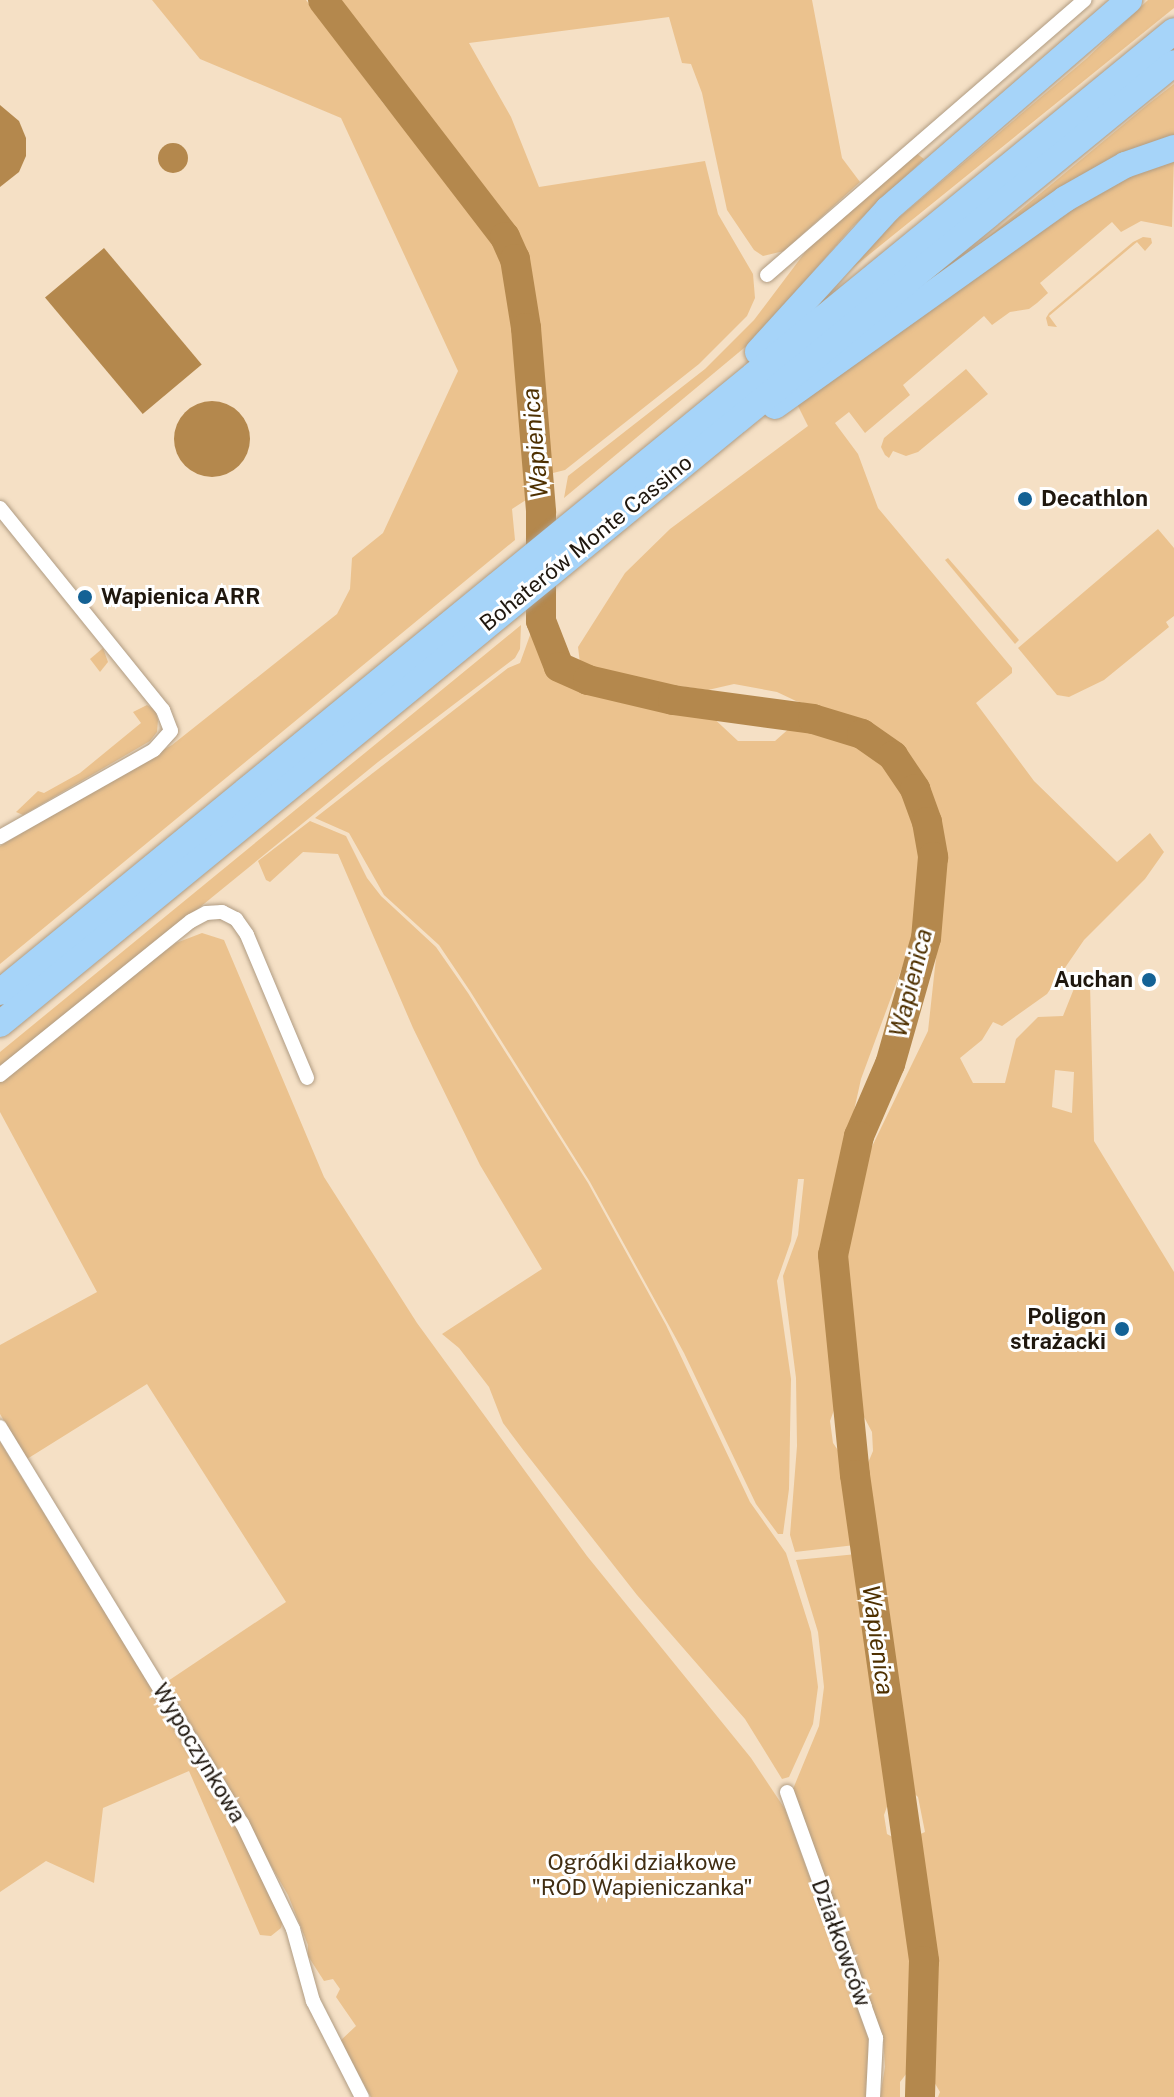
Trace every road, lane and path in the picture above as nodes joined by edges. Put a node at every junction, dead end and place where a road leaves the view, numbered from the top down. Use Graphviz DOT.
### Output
graph roads {
  1 [pos="1085,0"];
  2 [pos="1129,0"];
  3 [pos="1174,31"];
  4 [pos="1174,63"];
  5 [pos="1174,148"];
  6 [pos="767,275"];
  7 [pos="692,423"];
  8 [pos="668,476"];
  9 [pos="0,508"];
  10 [pos="0,837"];
  11 [pos="0,992"];
  12 [pos="0,1024"];
  13 [pos="0,1075"];
  14 [pos="307,1078"];
  15 [pos="0,1427"];
  16 [pos="787,1792"];
  17 [pos="362,2097"];
  18 [pos="873,2097"];
  1 -- 6 [label="street"];
  2 -- 7 [label="highway"];
  3 -- 7 [label="highway, Bohaterów Monte Cassino"];
  4 -- 8 [label="highway, Bohaterów Monte Cassino"];
  5 -- 8 [label="highway"];
  7 -- 11 [label="highway, Bohaterów Monte Cassino"];
  8 -- 12 [label="highway, Bohaterów Monte Cassino"];
  9 -- 10 [label="street"];
  13 -- 14 [label="street"];
  15 -- 17 [label="street, Wypoczynkowa"];
  16 -- 18 [label="street, Działkowców"];
}
